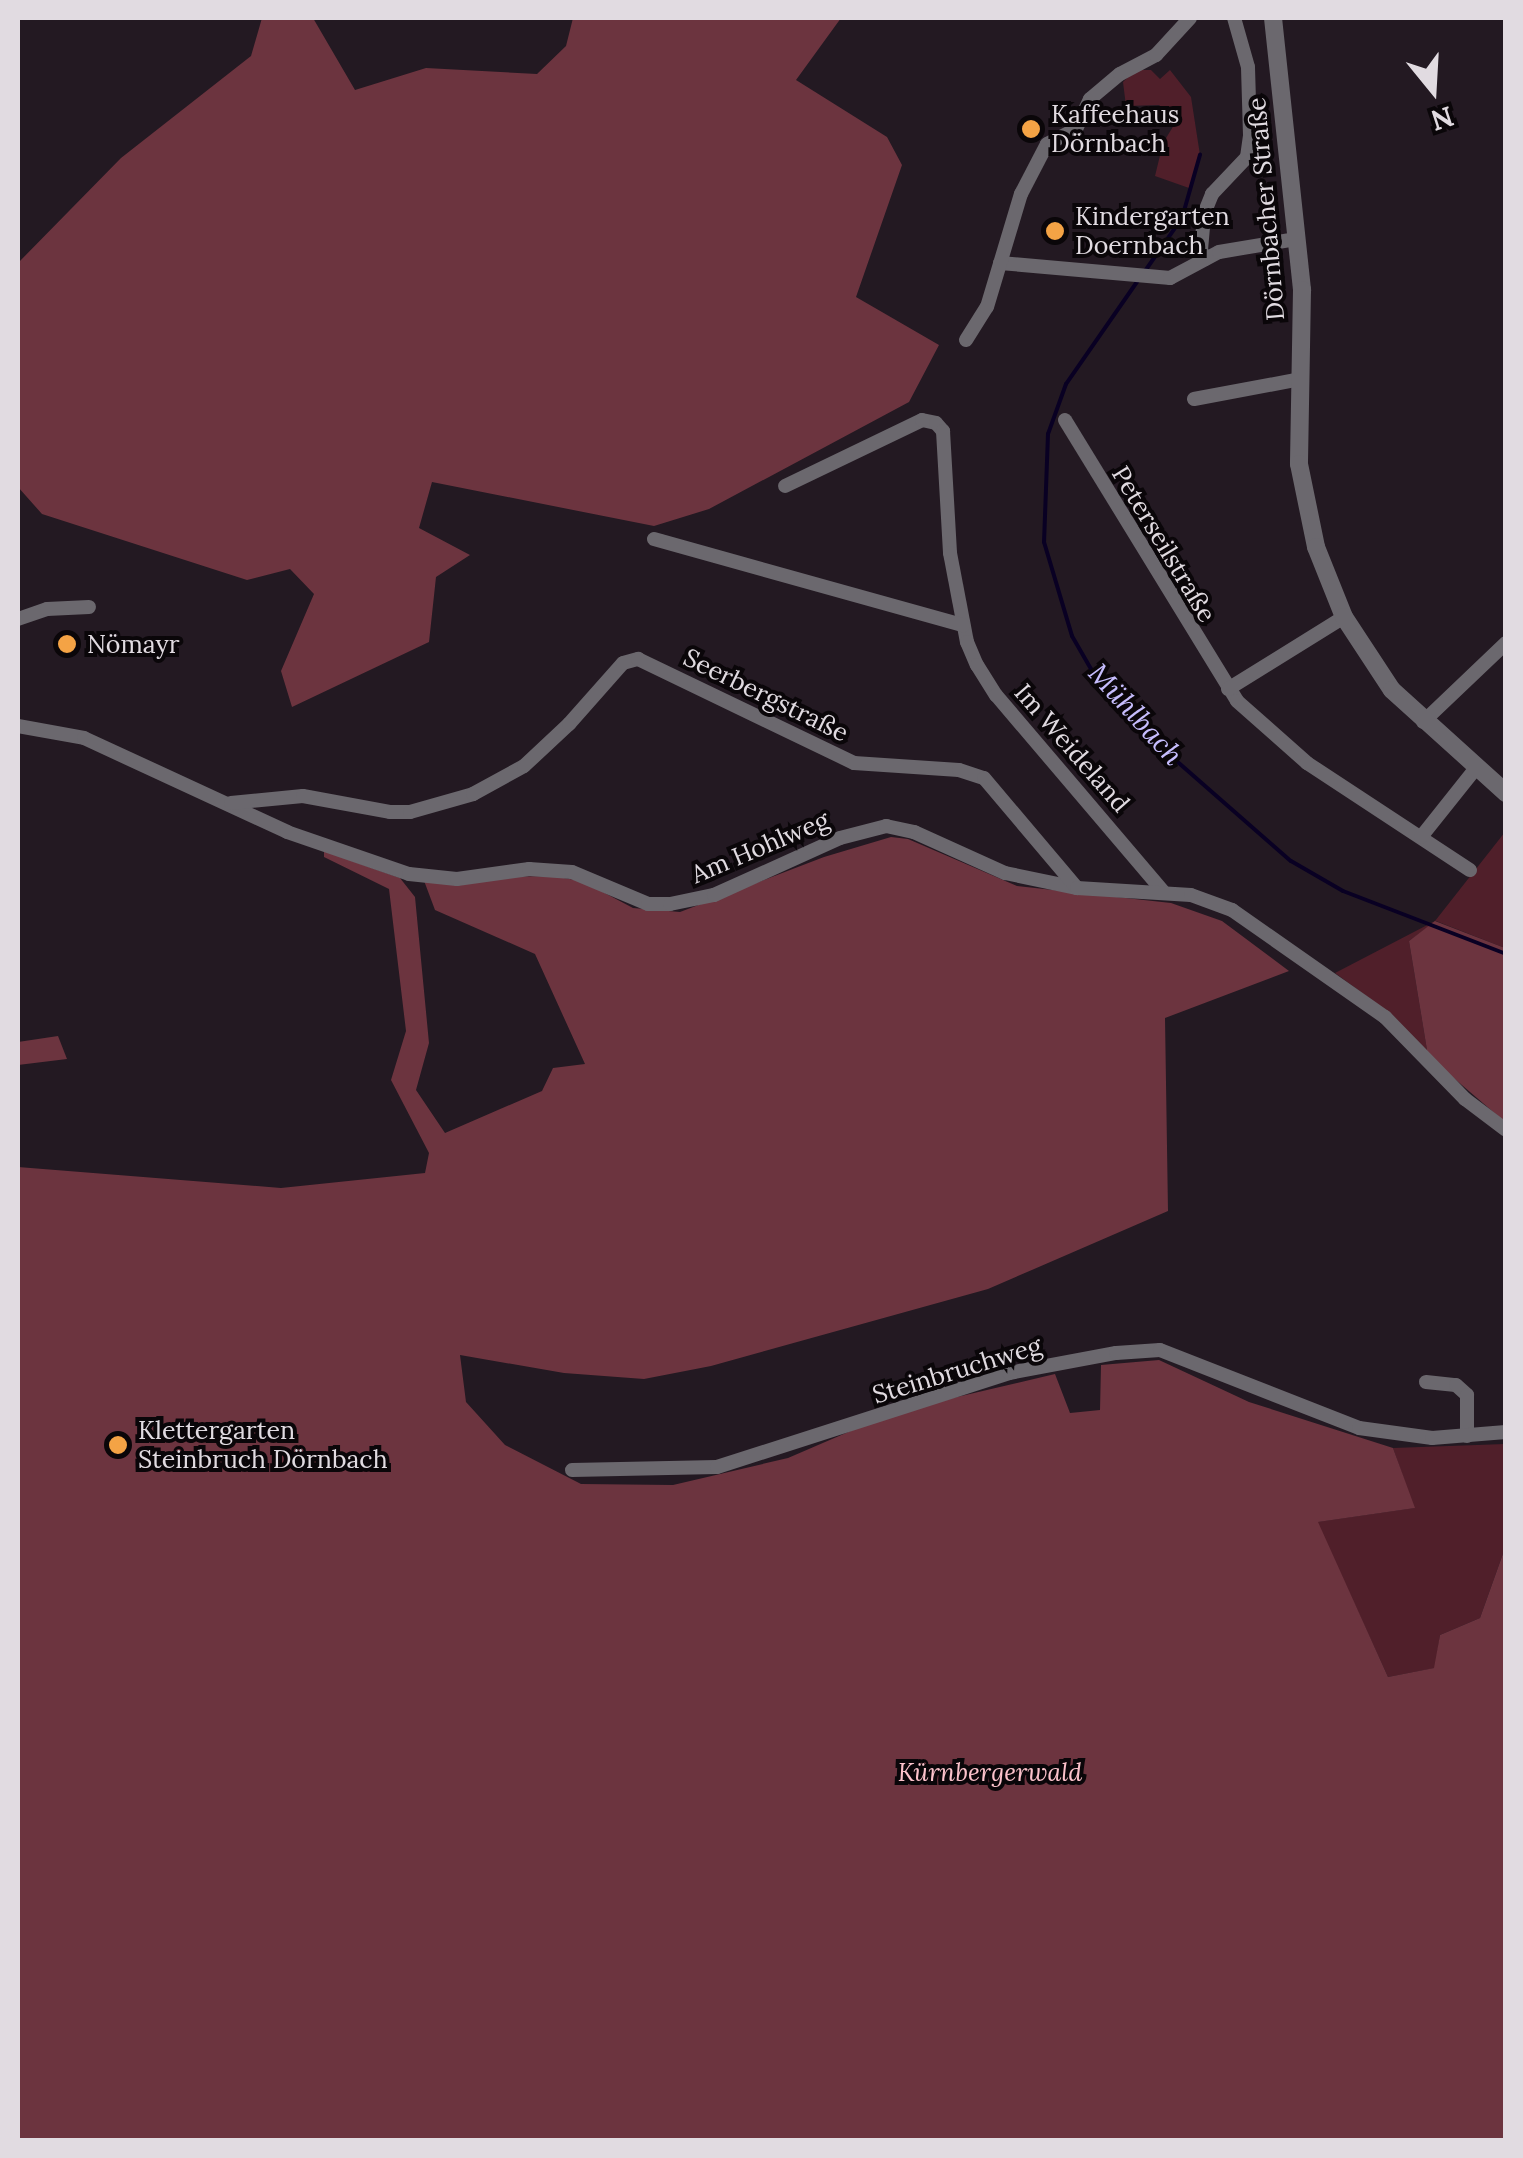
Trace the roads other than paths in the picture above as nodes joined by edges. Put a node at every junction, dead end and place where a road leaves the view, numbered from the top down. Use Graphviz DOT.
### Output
graph roads {
  1 [pos="1190,18"];
  2 [pos="1234,18"];
  3 [pos="1273,18"];
  4 [pos="1296,239"];
  5 [pos="1205,258"];
  6 [pos="1000,263"];
  7 [pos="966,340"];
  8 [pos="1301,379"];
  9 [pos="1194,399"];
  10 [pos="1065,420"];
  11 [pos="784,486"];
  12 [pos="654,539"];
  13 [pos="89,606"];
  14 [pos="1344,617"];
  15 [pos="18,619"];
  16 [pos="963,625"];
  17 [pos="1506,643"];
  18 [pos="1228,689"];
  19 [pos="1423,722"];
  20 [pos="18,726"];
  21 [pos="1476,768"];
  22 [pos="1506,793"];
  23 [pos="231,803"];
  24 [pos="1421,836"];
  25 [pos="1470,870"];
  26 [pos="1077,888"];
  27 [pos="1164,892"];
  28 [pos="1506,1130"];
  29 [pos="1426,1382"];
  30 [pos="1506,1432"];
  31 [pos="1466,1436"];
  32 [pos="572,1470"];
  1 -- 6 [label="street"];
  2 -- 5 [label="street"];
  3 -- 4 [label="street, Dörnbacher Straße"];
  4 -- 5 [label="street"];
  4 -- 8 [label="street, Dörnbacher Straße"];
  5 -- 6 [label="street"];
  6 -- 7 [label="street"];
  8 -- 9 [label="street"];
  8 -- 14 [label="street, Dörnbacher Straße"];
  10 -- 18 [label="street, Peterseilstraße"];
  11 -- 16 [label="street, Im Weideland"];
  12 -- 16 [label="street"];
  13 -- 15 [label="street"];
  14 -- 18 [label="street"];
  14 -- 19 [label="street, Dörnbacher Straße"];
  16 -- 27 [label="street, Im Weideland"];
  17 -- 19 [label="street"];
  18 -- 24 [label="street, Peterseilstraße"];
  19 -- 21 [label="street, Dörnbacher Straße"];
  20 -- 23 [label="street, Am Hohlweg"];
  21 -- 22 [label="street, Dörnbacher Straße"];
  21 -- 24 [label="street"];
  23 -- 26 [label="street, Am Hohlweg"];
  23 -- 26 [label="street, Seerbergstraße"];
  24 -- 25 [label="street, Peterseilstraße"];
  26 -- 27 [label="street"];
  27 -- 28 [label="street"];
  29 -- 31 [label="street"];
  30 -- 31 [label="street, Steinbruchweg"];
  31 -- 32 [label="street, Steinbruchweg"];
}
